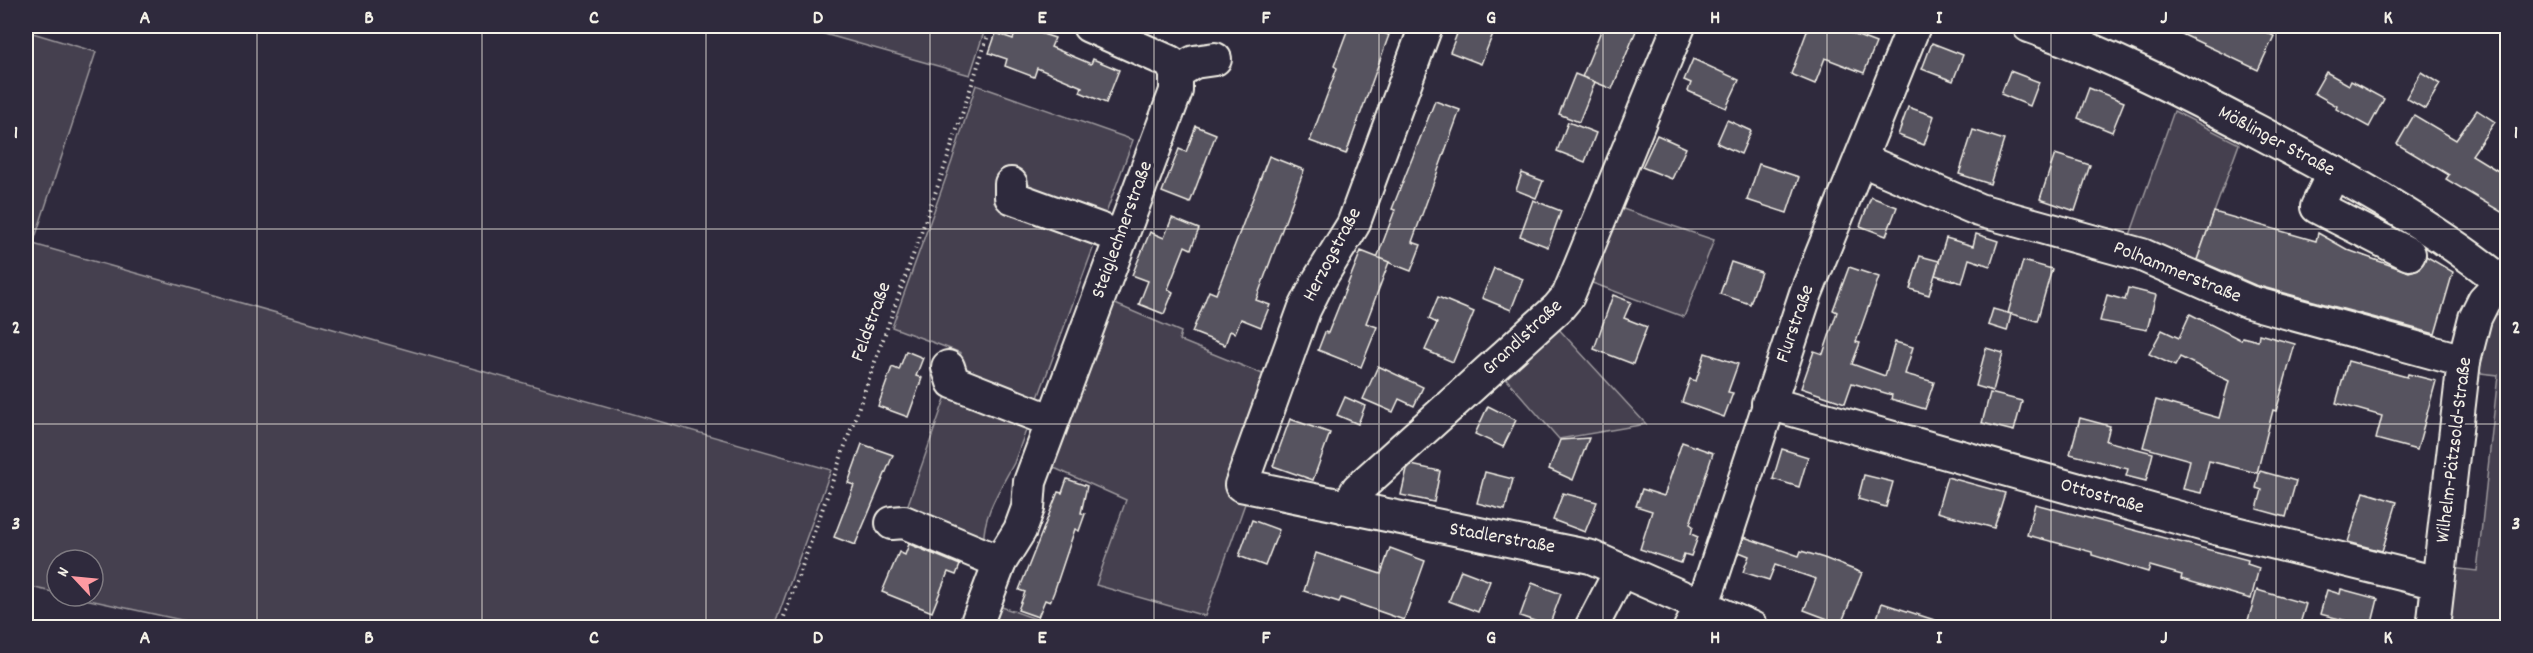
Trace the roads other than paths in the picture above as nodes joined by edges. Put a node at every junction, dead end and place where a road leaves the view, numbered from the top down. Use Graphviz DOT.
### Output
graph roads {
  1 [pos="1089,26"];
  2 [pos="1426,26"];
  3 [pos="1679,26"];
  4 [pos="1914,26"];
  5 [pos="2042,28"];
  6 [pos="1215,59"];
  7 [pos="1176,73"];
  8 [pos="1862,160"];
  9 [pos="2334,172"];
  10 [pos="1011,184"];
  11 [pos="1121,237"];
  12 [pos="2409,254"];
  13 [pos="2504,285"];
  14 [pos="2464,361"];
  15 [pos="948,368"];
  16 [pos="1768,403"];
  17 [pos="1052,421"];
  18 [pos="1241,485"];
  19 [pos="1347,508"];
  20 [pos="892,524"];
  21 [pos="1000,562"];
  22 [pos="1621,570"];
  23 [pos="2438,583"];
  24 [pos="1696,617"];
  25 [pos="975,627"];
  26 [pos="1591,627"];
  27 [pos="1752,627"];
  28 [pos="2433,627"];
  1 -- 7 [label="street"];
  2 -- 18 [label="street, Herzogstraße"];
  3 -- 19 [label="street, Grandlstraße"];
  4 -- 8 [label="street, Flurstraße"];
  5 -- 9 [label="street, Mößlinger Straße"];
  6 -- 7 [label="street"];
  7 -- 11 [label="street, Steiglechnerstraße"];
  8 -- 14 [label="street, Polhammerstraße"];
  8 -- 16 [label="street, Flurstraße"];
  9 -- 12 [label="street"];
  9 -- 13 [label="street, Mößlinger Straße"];
  10 -- 11 [label="street"];
  11 -- 17 [label="street, Steiglechnerstraße"];
  13 -- 14 [label="street, Wilhelm-Pätzsold-Straße"];
  14 -- 23 [label="street, Wilhelm-Pätzsold-Straße"];
  15 -- 17 [label="street"];
  16 -- 23 [label="street, Ottostraße"];
  16 -- 24 [label="street, Flurstraße"];
  17 -- 21 [label="street, Steiglechnerstraße"];
  18 -- 19 [label="street, Stadlerstraße"];
  19 -- 22 [label="street, Stadlerstraße"];
  20 -- 21 [label="street"];
  21 -- 25 [label="street, Steiglechnerstraße"];
  22 -- 24 [label="street, Stadlerstraße"];
  22 -- 26 [label="street"];
  23 -- 28 [label="street, Wilhelm-Pätzsold-Straße"];
  24 -- 27 [label="street, Stadlerstraße"];
}
